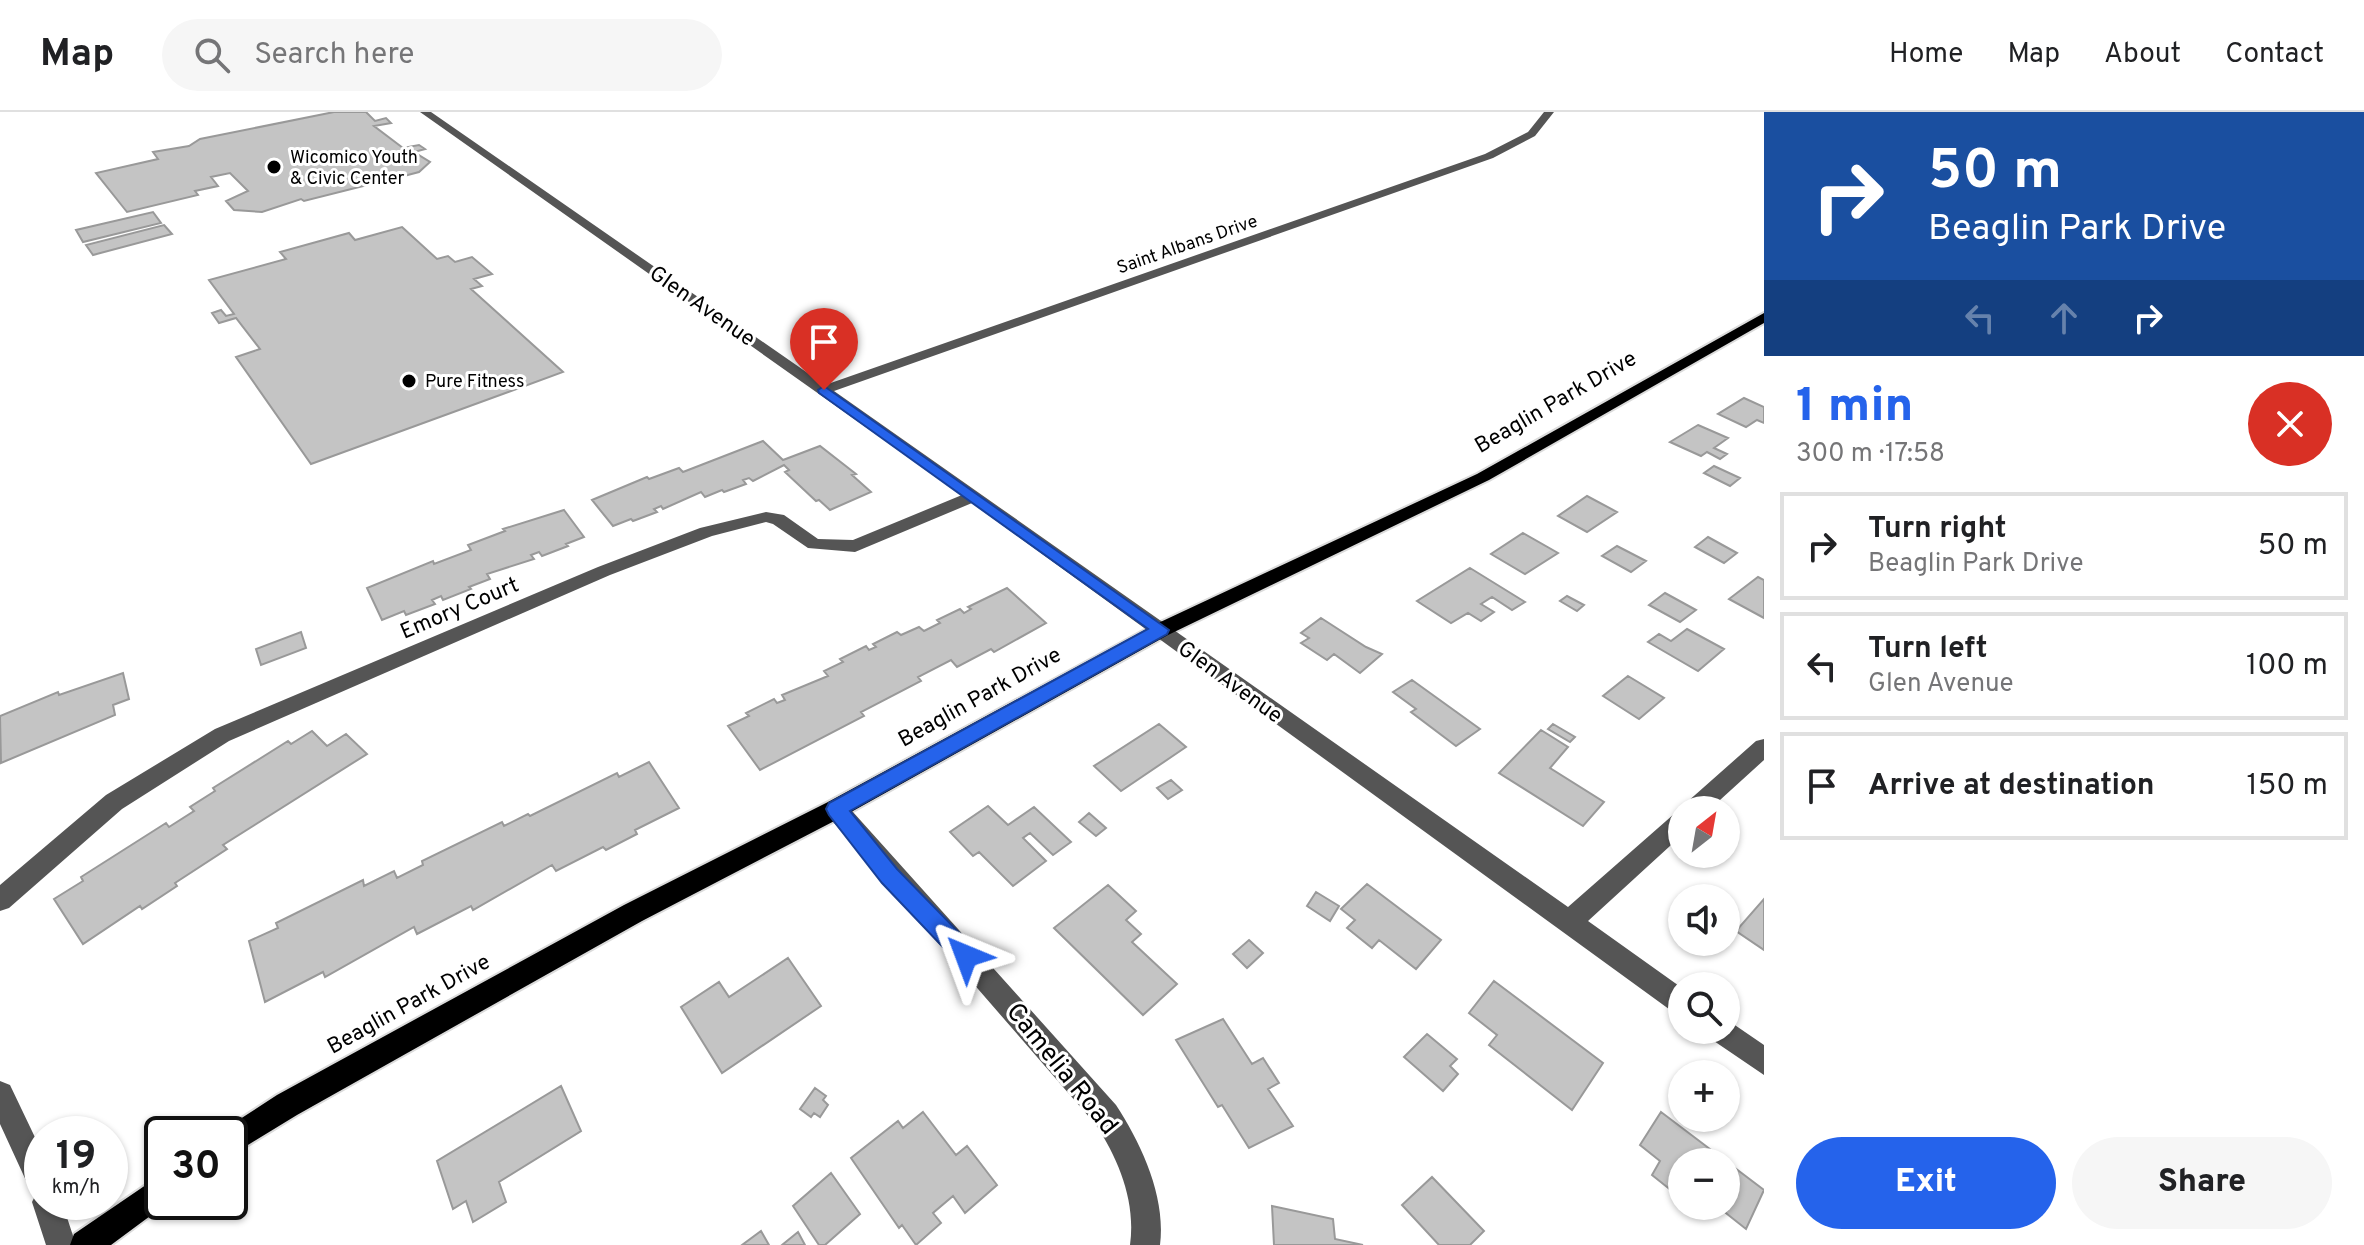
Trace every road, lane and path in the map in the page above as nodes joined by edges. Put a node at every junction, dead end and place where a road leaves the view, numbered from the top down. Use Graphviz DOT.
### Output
graph roads {
  1 [pos="425,112"];
  2 [pos="1549,112"];
  3 [pos="1764,317"];
  4 [pos="824,390"];
  5 [pos="974,496"];
  6 [pos="1161,630"];
  7 [pos="1764,747"];
  8 [pos="1710,796"];
  9 [pos="836,809"];
  10 [pos="1668,834"];
  11 [pos="0,900"];
  12 [pos="1569,922"];
  13 [pos="1668,993"];
  14 [pos="1740,1044"];
  15 [pos="1764,1061"];
  16 [pos="0,1095"];
  17 [pos="248,1130"];
  18 [pos="24,1144"];
  19 [pos="144,1202"];
  20 [pos="53,1220"];
  21 [pos="61,1245"];
  22 [pos="85,1245"];
  23 [pos="1145,1245"];
  1 -- 4 [label="street, Glen Avenue"];
  2 -- 4 [label="street, Saint Albans Drive"];
  3 -- 6 [label="main road, Beaglin Park Drive"];
  4 -- 5 [label="street, Glen Avenue"];
  5 -- 6 [label="street, Glen Avenue"];
  5 -- 11 [label="street, Emory Court"];
  6 -- 9 [label="main road, Beaglin Park Drive"];
  6 -- 12 [label="street, Glen Avenue"];
  7 -- 8 [label="street"];
  9 -- 17 [label="main road, Beaglin Park Drive"];
  9 -- 23 [label="street, Camelia Road"];
  10 -- 12 [label="street"];
  12 -- 13 [label="street, Glen Avenue"];
  14 -- 15 [label="street"];
  16 -- 18 [label="street"];
  19 -- 22 [label="main road"];
  20 -- 21 [label="street"];
}
